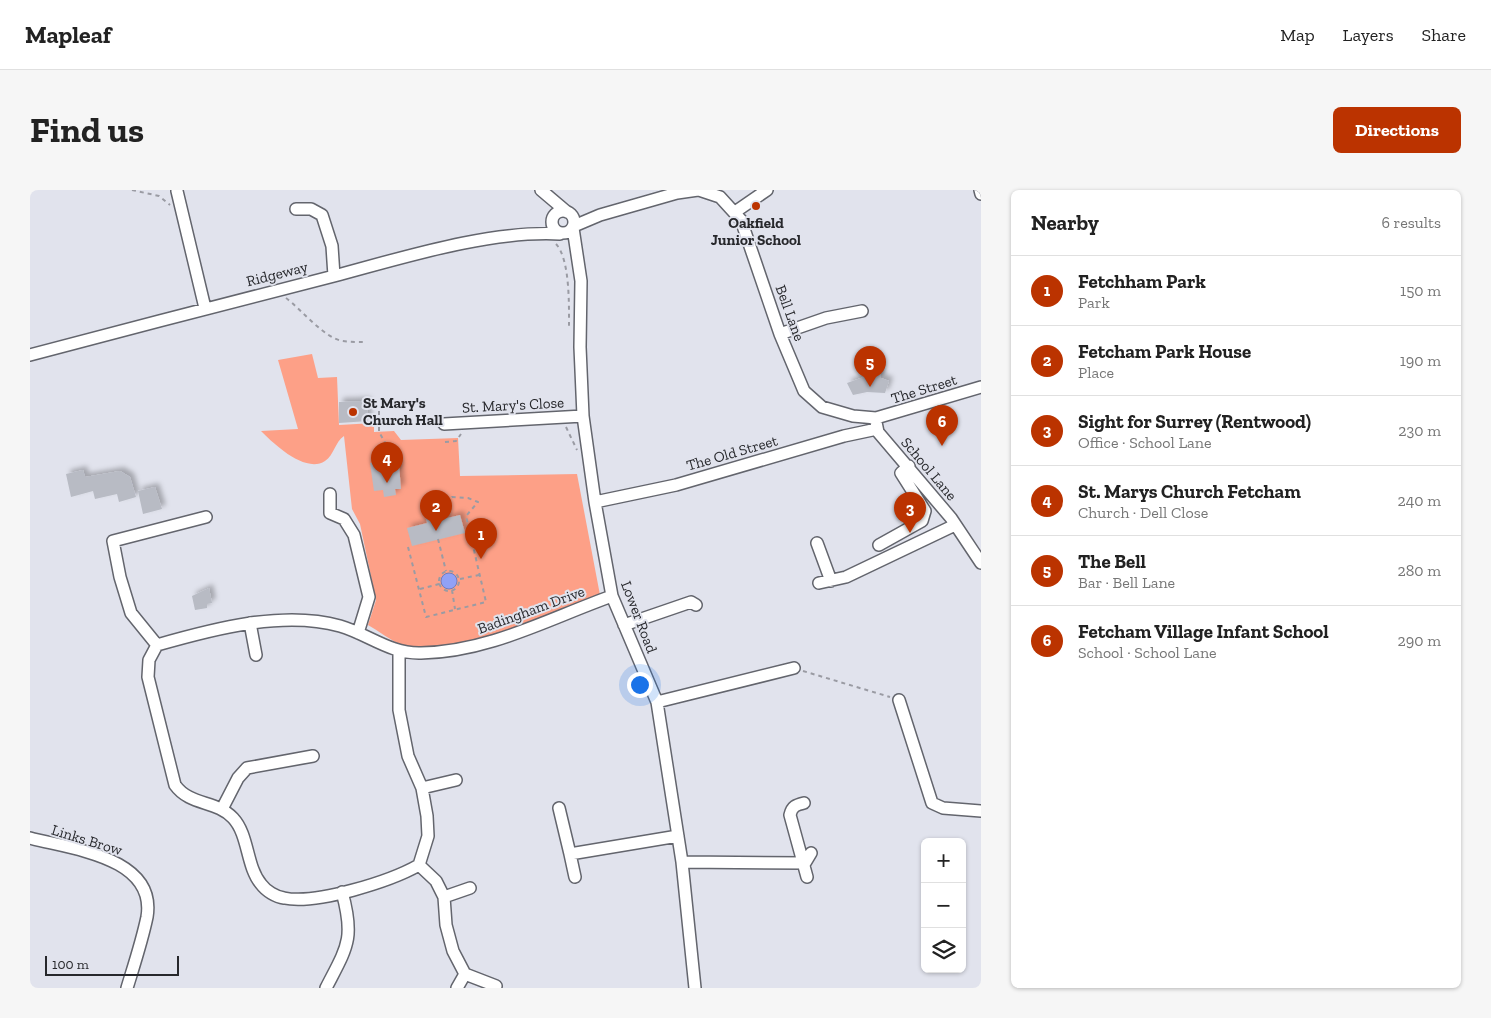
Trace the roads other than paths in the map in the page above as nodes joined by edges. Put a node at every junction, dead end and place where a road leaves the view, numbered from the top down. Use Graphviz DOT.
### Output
graph roads {
  1 [pos="175,190"];
  2 [pos="541,190"];
  3 [pos="699,190"];
  4 [pos="767,190"];
  5 [pos="677,192"];
  6 [pos="714,192"];
  7 [pos="296,209"];
  8 [pos="735,212"];
  9 [pos="569,213"];
  10 [pos="590,218"];
  11 [pos="552,220"];
  12 [pos="573,227"];
  13 [pos="534,234"];
  14 [pos="558,236"];
  15 [pos="577,253"];
  16 [pos="334,276"];
  17 [pos="205,308"];
  18 [pos="862,311"];
  19 [pos="780,334"];
  20 [pos="30,355"];
  21 [pos="981,387"];
  22 [pos="583,416"];
  23 [pos="876,423"];
  24 [pos="444,424"];
  25 [pos="909,466"];
  26 [pos="330,494"];
  27 [pos="595,502"];
  28 [pos="206,517"];
  29 [pos="955,525"];
  30 [pos="817,543"];
  31 [pos="878,545"];
  32 [pos="981,563"];
  33 [pos="612,596"];
  34 [pos="696,605"];
  35 [pos="250,623"];
  36 [pos="624,626"];
  37 [pos="358,632"];
  38 [pos="157,645"];
  39 [pos="399,652"];
  40 [pos="256,655"];
  41 [pos="794,668"];
  42 [pos="899,700"];
  43 [pos="657,702"];
  44 [pos="313,756"];
  45 [pos="456,780"];
  46 [pos="422,788"];
  47 [pos="804,802"];
  48 [pos="559,808"];
  49 [pos="222,809"];
  50 [pos="981,811"];
  51 [pos="678,836"];
  52 [pos="30,838"];
  53 [pos="570,854"];
  54 [pos="808,858"];
  55 [pos="682,862"];
  56 [pos="419,865"];
  57 [pos="575,877"];
  58 [pos="807,877"];
  59 [pos="470,888"];
  60 [pos="342,892"];
  61 [pos="444,896"];
  62 [pos="465,974"];
  63 [pos="496,986"];
  64 [pos="127,988"];
  65 [pos="326,988"];
  66 [pos="457,988"];
  67 [pos="695,988"];
  1 -- 17 [label="street"];
  2 -- 9 [label="street"];
  2 -- 11 [label="street"];
  3 -- 5 [label="street, Bell Lane"];
  3 -- 6 [label="street, Bell Lane"];
  4 -- 8 [label="street"];
  5 -- 10 [label="street, Bell Lane"];
  6 -- 8 [label="street, Bell Lane"];
  7 -- 16 [label="street"];
  8 -- 19 [label="street, Bell Lane"];
  9 -- 10 [label="street, Bell Lane"];
  9 -- 11 [label="street"];
  9 -- 12 [label="street, Lower Road"];
  10 -- 12 [label="street, Bell Lane"];
  11 -- 13 [label="street"];
  11 -- 14 [label="street"];
  12 -- 14 [label="street"];
  12 -- 15 [label="street, Lower Road"];
  13 -- 14 [label="street, Ridgeway"];
  13 -- 16 [label="street, Ridgeway"];
  14 -- 15 [label="street"];
  15 -- 22 [label="street, Lower Road"];
  16 -- 17 [label="street, Ridgeway"];
  17 -- 20 [label="street, Ridgeway"];
  18 -- 19 [label="street"];
  19 -- 23 [label="street, Bell Lane"];
  21 -- 23 [label="street, The Street"];
  22 -- 24 [label="street, St. Mary's Close"];
  22 -- 27 [label="street, Lower Road"];
  23 -- 25 [label="street, School Lane"];
  23 -- 27 [label="street, The Old Street"];
  25 -- 29 [label="street, School Lane"];
  25 -- 31 [label="street"];
  26 -- 37 [label="street"];
  27 -- 33 [label="street, Lower Road"];
  28 -- 38 [label="street"];
  29 -- 30 [label="street"];
  29 -- 32 [label="street, School Lane"];
  33 -- 36 [label="street, Lower Road"];
  33 -- 39 [label="street, Badingham Drive"];
  34 -- 36 [label="street"];
  35 -- 37 [label="street, Badingham Drive"];
  35 -- 38 [label="street, Badingham Drive"];
  35 -- 40 [label="street"];
  36 -- 43 [label="street, Lower Road"];
  37 -- 39 [label="street, Badingham Drive"];
  38 -- 49 [label="street"];
  39 -- 46 [label="street"];
  41 -- 43 [label="street"];
  42 -- 50 [label="street"];
  43 -- 51 [label="street, Lower Road"];
  44 -- 49 [label="street"];
  45 -- 46 [label="street"];
  46 -- 56 [label="street"];
  47 -- 54 [label="street"];
  48 -- 53 [label="street"];
  49 -- 60 [label="street"];
  51 -- 53 [label="street"];
  51 -- 55 [label="street, Lower Road"];
  52 -- 64 [label="street, Links Brow"];
  53 -- 57 [label="street"];
  54 -- 55 [label="street"];
  54 -- 58 [label="street"];
  55 -- 67 [label="street, Lower Road"];
  56 -- 60 [label="street"];
  56 -- 61 [label="street"];
  59 -- 61 [label="street"];
  60 -- 65 [label="street"];
  61 -- 62 [label="street"];
  62 -- 63 [label="street"];
  62 -- 66 [label="street"];
}
